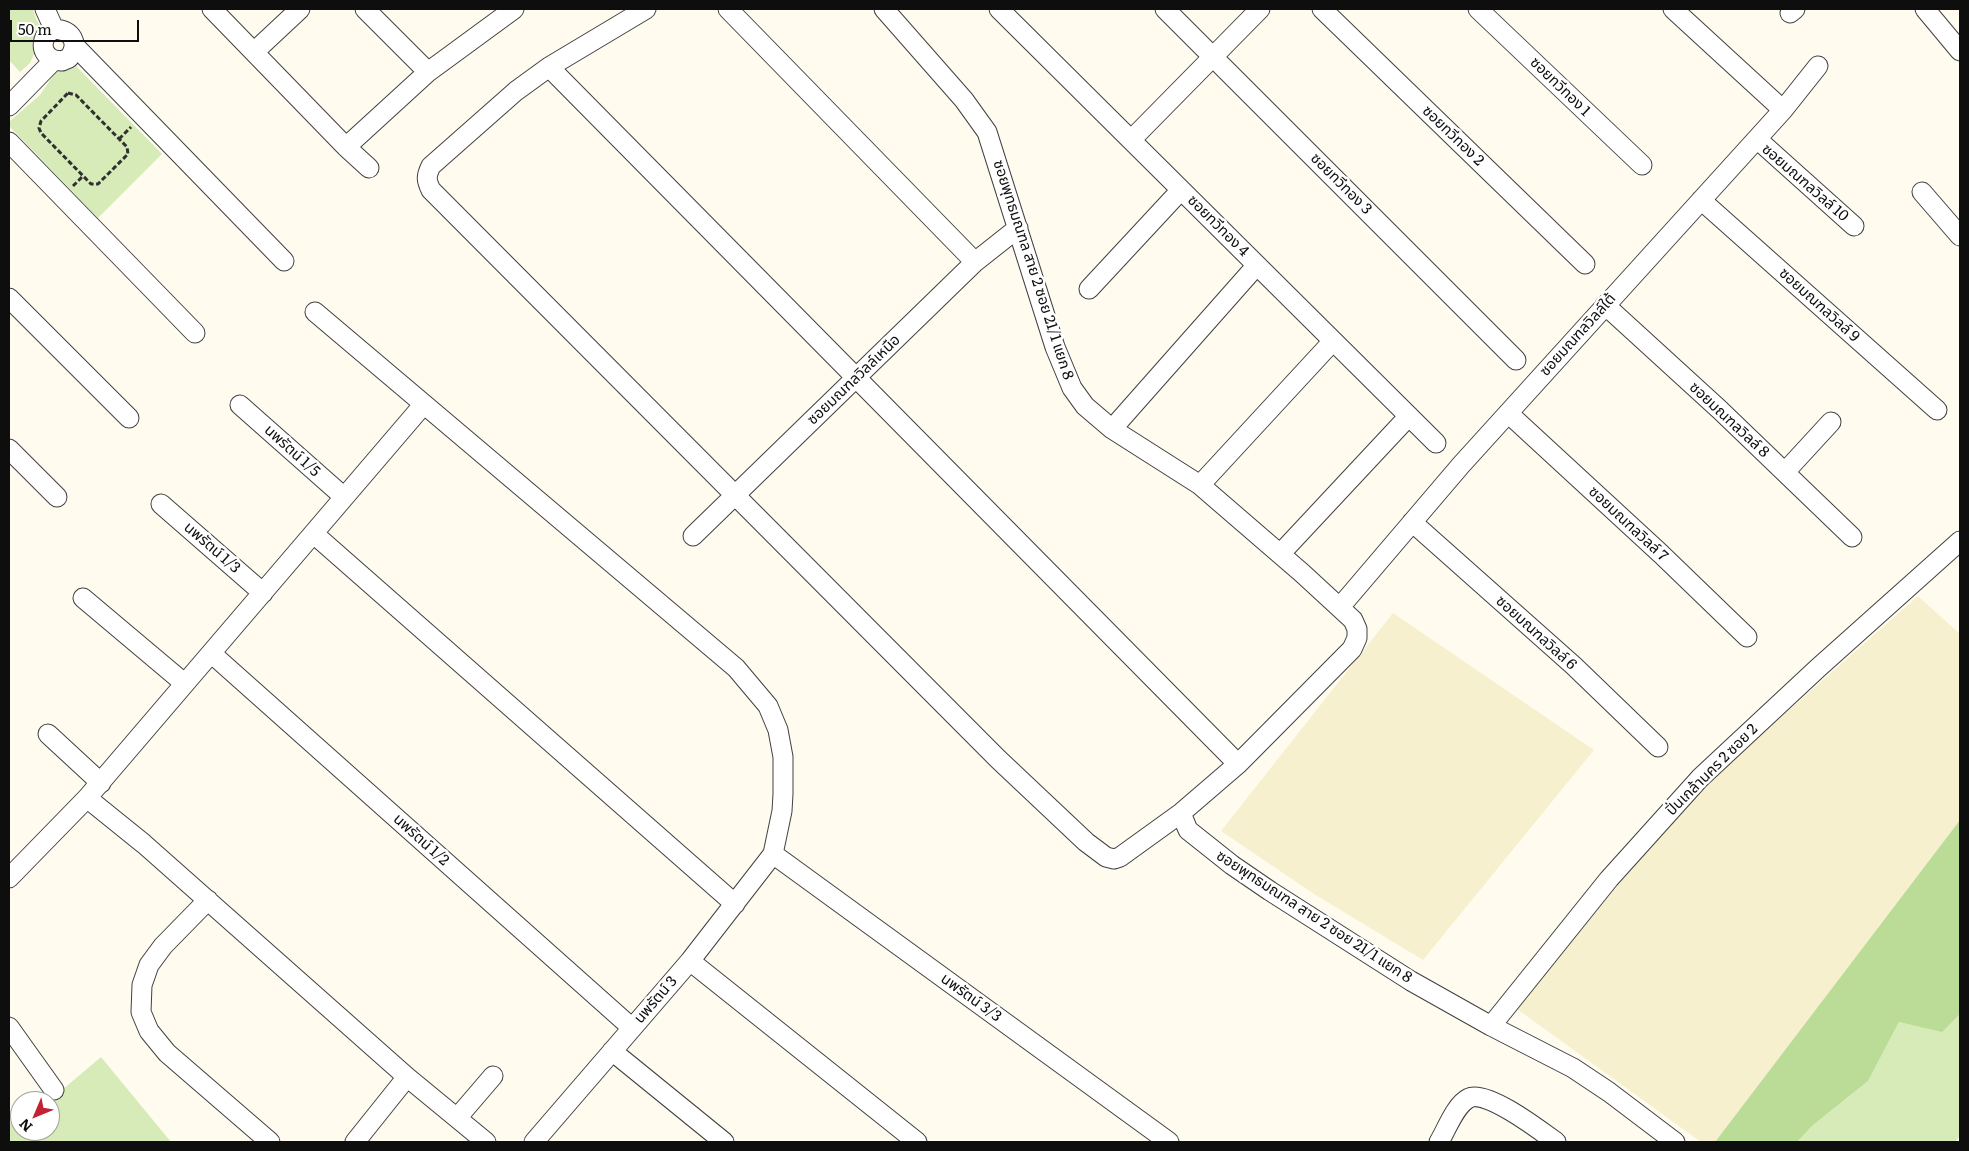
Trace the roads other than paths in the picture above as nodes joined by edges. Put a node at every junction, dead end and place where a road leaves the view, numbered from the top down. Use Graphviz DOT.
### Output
graph roads {
  1 [pos="45,9"];
  2 [pos="212,9"];
  3 [pos="300,9"];
  4 [pos="365,9"];
  5 [pos="646,9"];
  6 [pos="728,9"];
  7 [pos="884,9"];
  8 [pos="999,9"];
  9 [pos="1165,9"];
  10 [pos="1260,9"];
  11 [pos="1322,9"];
  12 [pos="1478,9"];
  13 [pos="1673,9"];
  14 [pos="1925,9"];
  15 [pos="506,11"];
  16 [pos="54,29"];
  17 [pos="1958,44"];
  18 [pos="75,46"];
  19 [pos="254,52"];
  20 [pos="1213,57"];
  21 [pos="54,60"];
  22 [pos="1818,66"];
  23 [pos="549,67"];
  24 [pos="428,72"];
  25 [pos="9,106"];
  26 [pos="1783,110"];
  27 [pos="1132,140"];
  28 [pos="1756,140"];
  29 [pos="9,142"];
  30 [pos="346,148"];
  31 [pos="1642,165"];
  32 [pos="369,168"];
  33 [pos="1181,190"];
  34 [pos="1922,192"];
  35 [pos="1701,200"];
  36 [pos="1854,226"];
  37 [pos="1018,228"];
  38 [pos="1960,236"];
  39 [pos="284,261"];
  40 [pos="975,262"];
  41 [pos="1585,264"];
  42 [pos="1257,265"];
  43 [pos="1089,288"];
  44 [pos="9,298"];
  45 [pos="1605,305"];
  46 [pos="315,312"];
  47 [pos="195,334"];
  48 [pos="1333,341"];
  49 [pos="1516,360"];
  50 [pos="857,377"];
  51 [pos="424,404"];
  52 [pos="240,405"];
  53 [pos="1937,410"];
  54 [pos="1508,413"];
  55 [pos="1409,416"];
  56 [pos="129,418"];
  57 [pos="1831,422"];
  58 [pos="1112,429"];
  59 [pos="1436,443"];
  60 [pos="9,448"];
  61 [pos="1785,472"];
  62 [pos="1200,485"];
  63 [pos="736,495"];
  64 [pos="57,497"];
  65 [pos="344,497"];
  66 [pos="161,504"];
  67 [pos="1412,522"];
  68 [pos="314,534"];
  69 [pos="693,536"];
  70 [pos="1852,536"];
  71 [pos="1960,541"];
  72 [pos="1281,553"];
  73 [pos="263,593"];
  74 [pos="83,598"];
  75 [pos="1340,607"];
  76 [pos="1746,637"];
  77 [pos="211,653"];
  78 [pos="184,683"];
  79 [pos="48,734"];
  80 [pos="1658,747"];
  81 [pos="1238,764"];
  82 [pos="101,783"];
  83 [pos="87,798"];
  84 [pos="1181,814"];
  85 [pos="773,854"];
  86 [pos="9,878"];
  87 [pos="208,900"];
  88 [pos="735,904"];
  89 [pos="690,961"];
  90 [pos="1492,1026"];
  91 [pos="9,1027"];
  92 [pos="632,1028"];
  93 [pos="612,1051"];
  94 [pos="494,1076"];
  95 [pos="407,1077"];
  96 [pos="54,1090"];
  97 [pos="457,1118"];
  98 [pos="270,1142"];
  99 [pos="355,1142"];
  100 [pos="486,1142"];
  101 [pos="534,1142"];
  102 [pos="724,1142"];
  103 [pos="917,1142"];
  104 [pos="1169,1142"];
  105 [pos="1439,1142"];
  106 [pos="1556,1142"];
  107 [pos="1675,1142"];
  1 -- 16 [label="street"];
  2 -- 19 [label="street"];
  3 -- 19 [label="street"];
  4 -- 24 [label="street"];
  5 -- 23 [label="street"];
  6 -- 40 [label="street"];
  7 -- 37 [label="street, ซอยพุทธมณฑล สาย 2 ซอย 21/1 แยก 8"];
  8 -- 27 [label="street, ซอยทวีทอง 4"];
  9 -- 20 [label="street, ซอยทวีทอง 3"];
  10 -- 20 [label="street"];
  11 -- 41 [label="street, ซอยทวีทอง 2"];
  12 -- 31 [label="street, ซอยทวีทอง 1"];
  13 -- 26 [label="street"];
  14 -- 17 [label="street"];
  15 -- 24 [label="street"];
  16 -- 18 [label="street"];
  16 -- 21 [label="street"];
  18 -- 21 [label="street"];
  18 -- 39 [label="street"];
  19 -- 30 [label="street"];
  20 -- 27 [label="street"];
  20 -- 49 [label="street, ซอยทวีทอง 3"];
  21 -- 25 [label="street"];
  22 -- 26 [label="street, ซอยมณฑลวิลล์ใต้"];
  23 -- 50 [label="street"];
  23 -- 63 [label="street"];
  24 -- 30 [label="street"];
  26 -- 28 [label="street, ซอยมณฑลวิลล์ใต้"];
  27 -- 33 [label="street, ซอยทวีทอง 4"];
  28 -- 35 [label="street, ซอยมณฑลวิลล์ใต้"];
  28 -- 36 [label="street, ซอยมณฑลวิลล์ 10"];
  29 -- 47 [label="street"];
  30 -- 32 [label="street"];
  33 -- 42 [label="street, ซอยทวีทอง 4"];
  33 -- 43 [label="street"];
  34 -- 38 [label="street"];
  35 -- 45 [label="street, ซอยมณฑลวิลล์ใต้"];
  35 -- 53 [label="street, ซอยมณฑลวิลล์ 9"];
  37 -- 40 [label="street, ซอยมณฑลวิลล์เหนือ"];
  37 -- 58 [label="street, ซอยพุทธมณฑล สาย 2 ซอย 21/1 แยก 8"];
  40 -- 50 [label="street, ซอยมณฑลวิลล์เหนือ"];
  42 -- 48 [label="street, ซอยทวีทอง 4"];
  42 -- 58 [label="street"];
  44 -- 56 [label="street"];
  45 -- 54 [label="street, ซอยมณฑลวิลล์ใต้"];
  45 -- 61 [label="street, ซอยมณฑลวิลล์ 8"];
  46 -- 51 [label="street"];
  48 -- 55 [label="street, ซอยทวีทอง 4"];
  48 -- 62 [label="street"];
  50 -- 63 [label="street, ซอยมณฑลวิลล์เหนือ"];
  50 -- 81 [label="street"];
  51 -- 65 [label="street"];
  51 -- 85 [label="street"];
  52 -- 65 [label="street, นพรัตน์ 1/5"];
  54 -- 67 [label="street, ซอยมณฑลวิลล์ใต้"];
  54 -- 76 [label="street, ซอยมณฑลวิลล์ 7"];
  55 -- 59 [label="street, ซอยทวีทอง 4"];
  55 -- 72 [label="street"];
  57 -- 61 [label="street"];
  58 -- 62 [label="street, ซอยพุทธมณฑล สาย 2 ซอย 21/1 แยก 8"];
  60 -- 64 [label="street"];
  61 -- 70 [label="street, ซอยมณฑลวิลล์ 8"];
  62 -- 72 [label="street, ซอยพุทธมณฑล สาย 2 ซอย 21/1 แยก 8"];
  63 -- 69 [label="street, ซอยมณฑลวิลล์เหนือ"];
  63 -- 84 [label="street"];
  65 -- 68 [label="street"];
  66 -- 73 [label="street, นพรัตน์ 1/3"];
  67 -- 75 [label="street, ซอยมณฑลวิลล์ใต้"];
  67 -- 80 [label="street, ซอยมณฑลวิลล์ 6"];
  68 -- 73 [label="street"];
  68 -- 88 [label="street"];
  71 -- 90 [label="street, ปิ่นเกล้านคร 2 ซอย 2"];
  72 -- 75 [label="street, ซอยพุทธมณฑล สาย 2 ซอย 21/1 แยก 8"];
  73 -- 77 [label="street"];
  74 -- 78 [label="street"];
  75 -- 81 [label="street, ซอยพุทธมณฑล สาย 2 ซอย 21/1 แยก 8"];
  77 -- 78 [label="street"];
  77 -- 92 [label="street, นพรัตน์ 1/2"];
  78 -- 82 [label="street"];
  79 -- 82 [label="street"];
  81 -- 84 [label="street, ซอยพุทธมณฑล สาย 2 ซอย 21/1 แยก 8"];
  82 -- 83 [label="street"];
  83 -- 86 [label="street"];
  83 -- 87 [label="street"];
  84 -- 90 [label="street, ซอยพุทธมณฑล สาย 2 ซอย 21/1 แยก 8"];
  85 -- 88 [label="street, นพรัตน์ 3"];
  85 -- 104 [label="street, นพรัตน์ 3/3"];
  87 -- 95 [label="street"];
  87 -- 98 [label="street"];
  88 -- 89 [label="street, นพรัตน์ 3"];
  89 -- 92 [label="street, นพรัตน์ 3"];
  89 -- 103 [label="street"];
  90 -- 107 [label="street, ซอยพุทธมณฑล สาย 2 ซอย 21/1 แยก 8"];
  91 -- 96 [label="street"];
  92 -- 93 [label="street, นพรัตน์ 3"];
  93 -- 101 [label="street, นพรัตน์ 3"];
  93 -- 102 [label="street"];
  94 -- 97 [label="street"];
  95 -- 97 [label="street"];
  95 -- 99 [label="street"];
  97 -- 100 [label="street"];
  105 -- 106 [label="street"];
}
